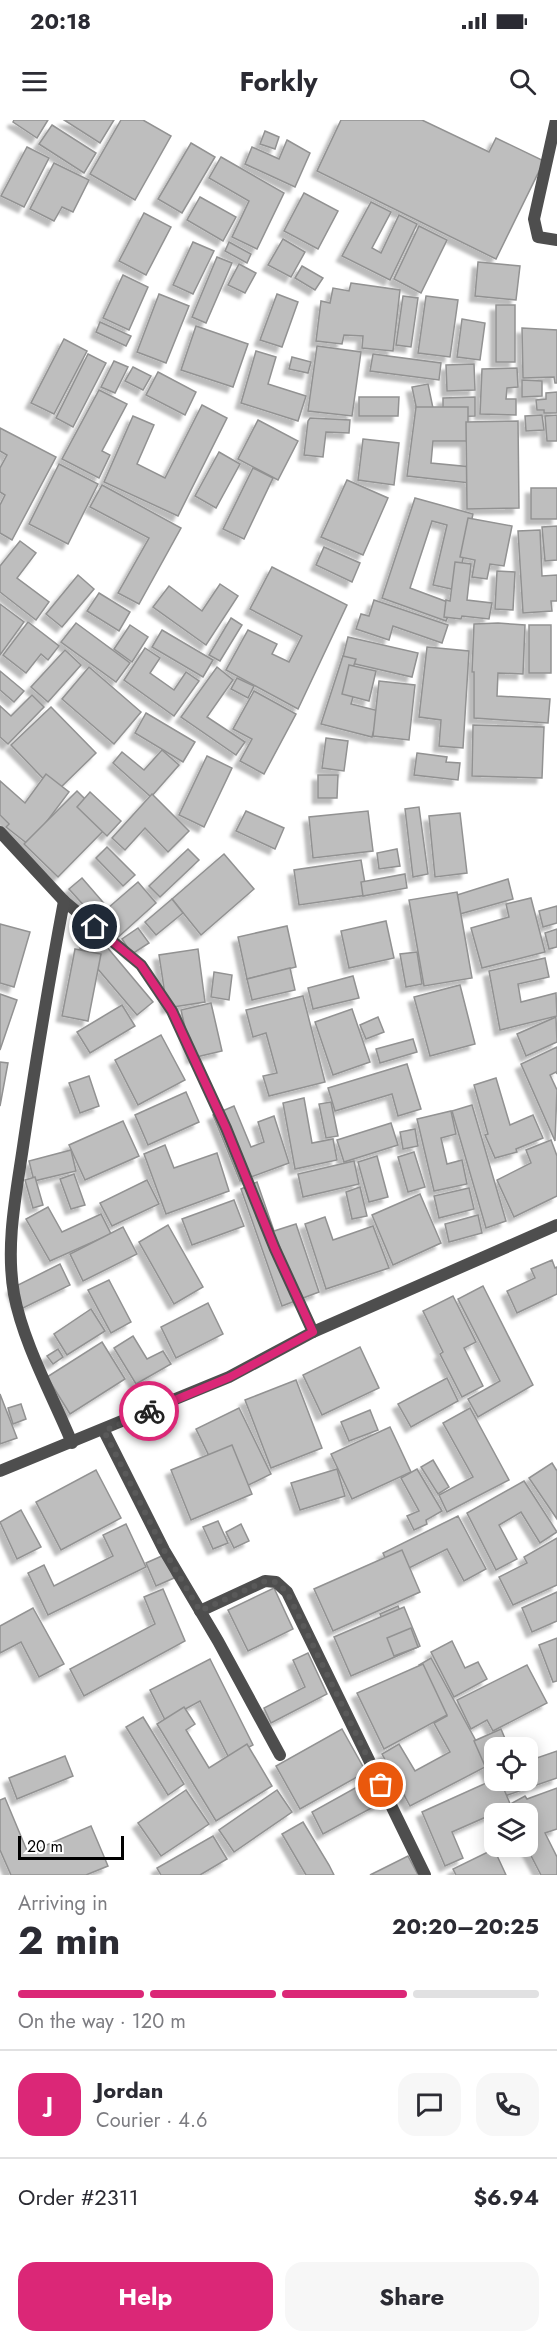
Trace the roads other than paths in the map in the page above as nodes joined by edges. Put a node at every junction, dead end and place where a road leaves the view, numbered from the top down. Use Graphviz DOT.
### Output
graph roads {
  1 [pos="556,120"];
  2 [pos="557,240"];
  3 [pos="0,832"];
  4 [pos="64,901"];
  5 [pos="557,1225"];
  6 [pos="313,1332"];
  7 [pos="104,1431"];
  8 [pos="72,1443"];
  9 [pos="0,1471"];
  10 [pos="200,1611"];
  11 [pos="280,1755"];
  12 [pos="425,1875"];
  1 -- 2 [label="street"];
  3 -- 4 [label="street"];
  4 -- 6 [label="street"];
  4 -- 8 [label="street"];
  5 -- 6 [label="street"];
  6 -- 7 [label="street"];
  7 -- 8 [label="street"];
  7 -- 10 [label="street"];
  8 -- 9 [label="street"];
  10 -- 11 [label="street"];
  10 -- 12 [label="street"];
}
